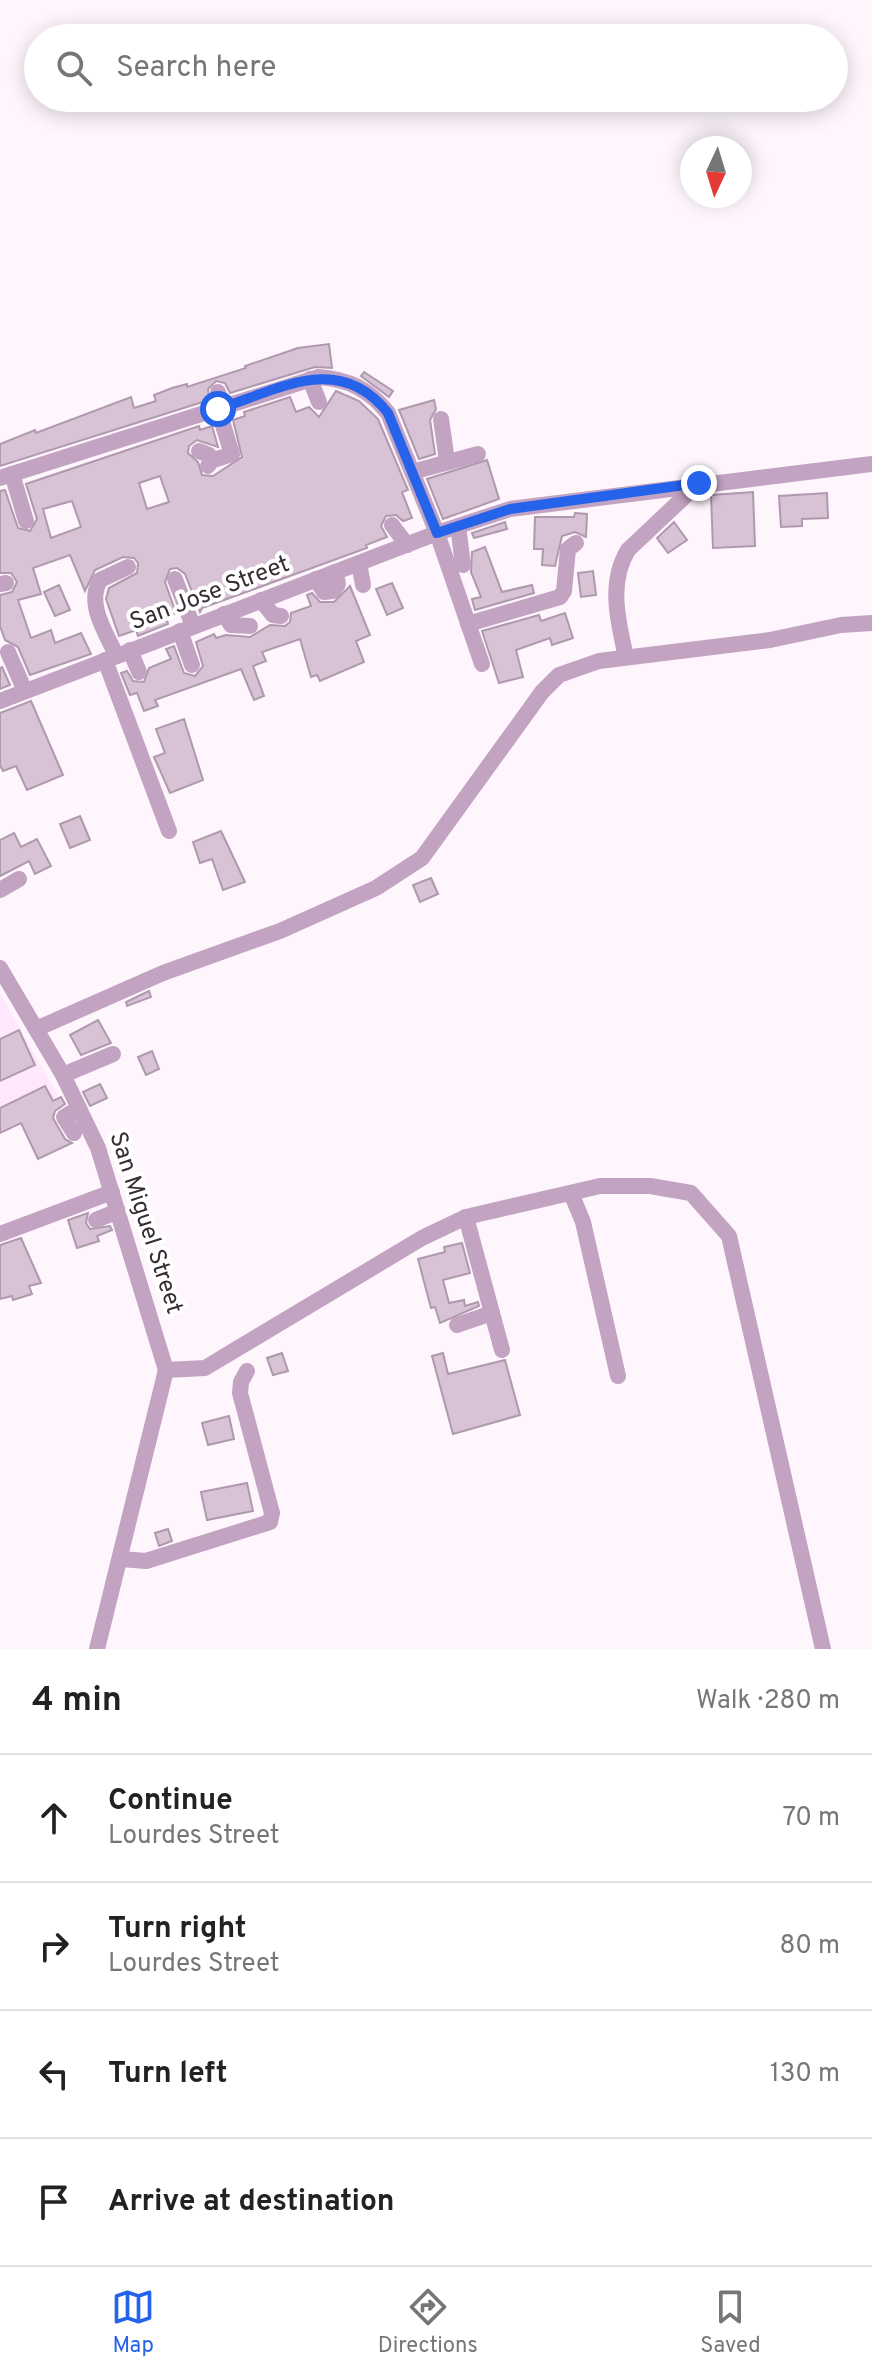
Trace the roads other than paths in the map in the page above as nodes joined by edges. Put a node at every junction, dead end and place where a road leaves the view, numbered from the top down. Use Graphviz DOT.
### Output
graph roads {
  1 [pos="310,379"];
  2 [pos="319,402"];
  3 [pos="219,403"];
  4 [pos="441,419"];
  5 [pos="478,454"];
  6 [pos="206,459"];
  7 [pos="447,461"];
  8 [pos="872,464"];
  9 [pos="412,472"];
  10 [pos="6,476"];
  11 [pos="699,483"];
  12 [pos="26,521"];
  13 [pos="392,525"];
  14 [pos="458,526"];
  15 [pos="437,533"];
  16 [pos="576,543"];
  17 [pos="407,545"];
  18 [pos="359,563"];
  19 [pos="463,565"];
  20 [pos="128,567"];
  21 [pos="175,579"];
  22 [pos="363,585"];
  23 [pos="261,600"];
  24 [pos="224,614"];
  25 [pos="281,616"];
  26 [pos="872,623"];
  27 [pos="468,624"];
  28 [pos="250,626"];
  29 [pos="186,629"];
  30 [pos="8,652"];
  31 [pos="117,655"];
  32 [pos="626,657"];
  33 [pos="482,664"];
  34 [pos="192,665"];
  35 [pos="139,672"];
  36 [pos="25,691"];
  37 [pos="0,701"];
  38 [pos="169,831"];
  39 [pos="19,879"];
  40 [pos="0,890"];
  41 [pos="0,968"];
  42 [pos="36,1029"];
  43 [pos="113,1054"];
  44 [pos="63,1075"];
  45 [pos="79,1108"];
  46 [pos="74,1133"];
  47 [pos="112,1192"];
  48 [pos="571,1193"];
  49 [pos="118,1211"];
  50 [pos="466,1217"];
  51 [pos="96,1220"];
  52 [pos="0,1234"];
  53 [pos="492,1313"];
  54 [pos="457,1325"];
  55 [pos="502,1350"];
  56 [pos="166,1370"];
  57 [pos="247,1371"];
  58 [pos="618,1376"];
  59 [pos="121,1559"];
  60 [pos="97,1649"];
  61 [pos="823,1649"];
  1 -- 2 [label="street"];
  1 -- 3 [label="street"];
  1 -- 9 [label="street"];
  3 -- 6 [label="street"];
  3 -- 10 [label="street"];
  4 -- 7 [label="street"];
  5 -- 7 [label="street"];
  7 -- 9 [label="street"];
  8 -- 11 [label="street, San Jose Street"];
  9 -- 15 [label="street"];
  10 -- 12 [label="street"];
  11 -- 14 [label="street, San Jose Street"];
  11 -- 32 [label="street"];
  13 -- 17 [label="street"];
  14 -- 15 [label="street, San Jose Street"];
  14 -- 19 [label="street"];
  15 -- 17 [label="street, San Jose Street"];
  15 -- 27 [label="street"];
  16 -- 27 [label="street"];
  17 -- 18 [label="street, San Jose Street"];
  18 -- 22 [label="street"];
  18 -- 23 [label="street, San Jose Street"];
  20 -- 31 [label="street"];
  21 -- 29 [label="street"];
  23 -- 24 [label="street, San Jose Street"];
  23 -- 25 [label="street"];
  24 -- 28 [label="street"];
  24 -- 29 [label="street, San Jose Street"];
  26 -- 32 [label="street"];
  27 -- 33 [label="street"];
  29 -- 31 [label="street, San Jose Street"];
  29 -- 34 [label="street"];
  30 -- 36 [label="street"];
  31 -- 35 [label="street"];
  31 -- 36 [label="street, San Jose Street"];
  31 -- 38 [label="street"];
  32 -- 42 [label="street"];
  36 -- 37 [label="street, San Jose Street"];
  39 -- 40 [label="street"];
  41 -- 42 [label="street, San Miguel Street"];
  42 -- 44 [label="street, San Miguel Street"];
  43 -- 44 [label="street"];
  44 -- 45 [label="street, San Miguel Street"];
  45 -- 46 [label="street"];
  45 -- 47 [label="street, San Miguel Street"];
  47 -- 49 [label="street, San Miguel Street"];
  47 -- 52 [label="street"];
  48 -- 50 [label="street"];
  48 -- 58 [label="street"];
  48 -- 61 [label="street"];
  49 -- 51 [label="street"];
  49 -- 56 [label="street, San Miguel Street"];
  50 -- 53 [label="street"];
  50 -- 56 [label="street"];
  53 -- 54 [label="street"];
  53 -- 55 [label="street"];
  56 -- 59 [label="street"];
  57 -- 59 [label="street"];
  59 -- 60 [label="street"];
}
